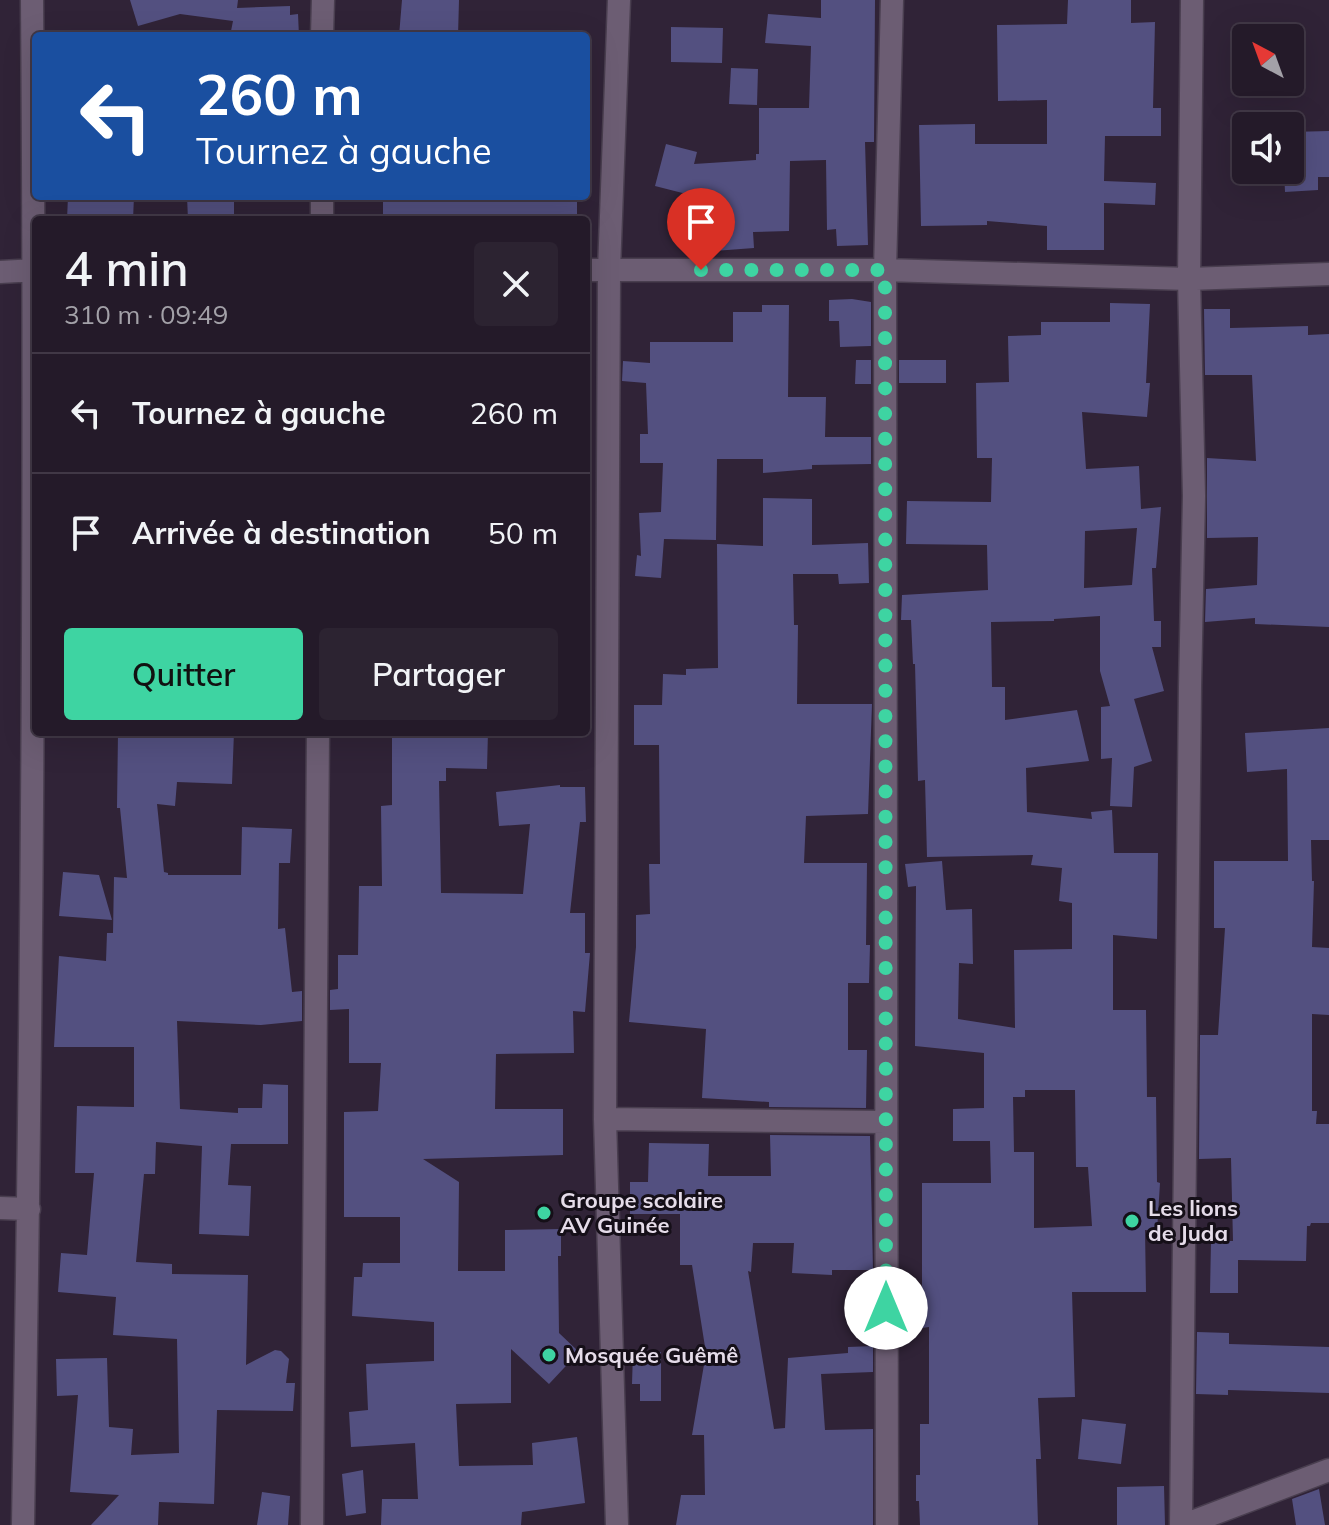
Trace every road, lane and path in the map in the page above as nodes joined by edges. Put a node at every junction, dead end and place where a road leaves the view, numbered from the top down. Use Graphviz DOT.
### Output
graph roads {
  1 [pos="32,0"];
  2 [pos="323,0"];
  3 [pos="619,0"];
  4 [pos="892,0"];
  5 [pos="1192,0"];
  6 [pos="32,32"];
  7 [pos="322,32"];
  8 [pos="32,270"];
  9 [pos="590,270"];
  10 [pos="609,270"];
  11 [pos="885,270"];
  12 [pos="0,272"];
  13 [pos="1329,274"];
  14 [pos="1189,279"];
  15 [pos="32,736"];
  16 [pos="318,736"];
  17 [pos="605,1119"];
  18 [pos="886,1122"];
  19 [pos="0,1208"];
  20 [pos="29,1209"];
  21 [pos="1329,1470"];
  22 [pos="23,1525"];
  23 [pos="312,1525"];
  24 [pos="617,1525"];
  25 [pos="887,1525"];
  26 [pos="1182,1525"];
  1 -- 6 [label="street"];
  2 -- 7 [label="street"];
  3 -- 10 [label="street"];
  4 -- 11 [label="street"];
  5 -- 14 [label="street"];
  8 -- 12 [label="street"];
  9 -- 10 [label="street"];
  10 -- 11 [label="street"];
  10 -- 17 [label="street"];
  11 -- 14 [label="street"];
  11 -- 18 [label="street"];
  13 -- 14 [label="street"];
  14 -- 26 [label="street"];
  15 -- 20 [label="street"];
  16 -- 23 [label="street"];
  17 -- 18 [label="street"];
  17 -- 24 [label="street"];
  18 -- 25 [label="street"];
  19 -- 20 [label="street"];
  20 -- 22 [label="street"];
  21 -- 26 [label="street"];
}
